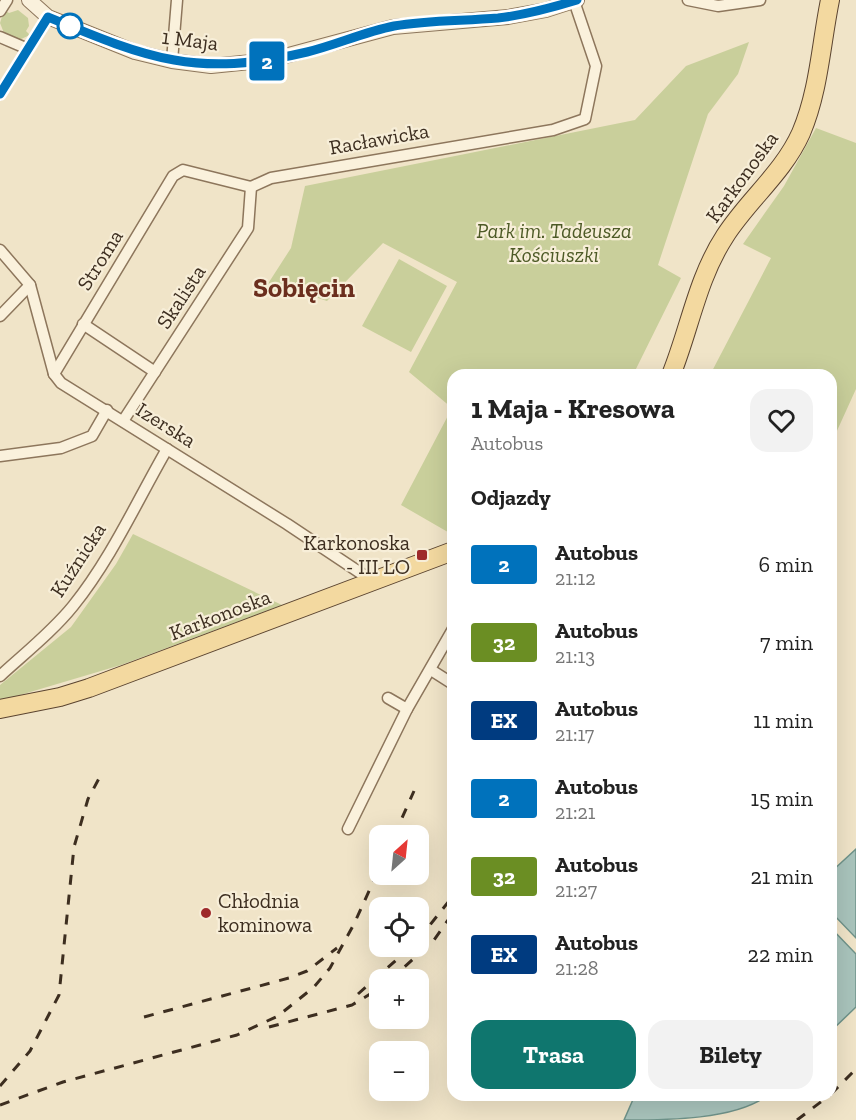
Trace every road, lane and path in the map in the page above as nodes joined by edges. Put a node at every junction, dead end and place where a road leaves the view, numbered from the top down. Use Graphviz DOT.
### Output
graph roads {
  1 [pos="7,0"];
  2 [pos="29,0"];
  3 [pos="177,0"];
  4 [pos="688,0"];
  5 [pos="760,0"];
  6 [pos="830,0"];
  7 [pos="576,1"];
  8 [pos="0,11"];
  9 [pos="48,17"];
  10 [pos="0,37"];
  11 [pos="28,49"];
  12 [pos="172,61"];
  13 [pos="0,94"];
  14 [pos="251,187"];
  15 [pos="0,250"];
  16 [pos="30,285"];
  17 [pos="0,316"];
  18 [pos="83,324"];
  19 [pos="673,369"];
  20 [pos="155,372"];
  21 [pos="54,374"];
  22 [pos="107,410"];
  23 [pos="123,421"];
  24 [pos="167,449"];
  25 [pos="0,456"];
  26 [pos="447,553"];
  27 [pos="374,582"];
  28 [pos="447,640"];
  29 [pos="430,670"];
  30 [pos="0,676"];
  31 [pos="447,680"];
  32 [pos="388,698"];
  33 [pos="0,708"];
  34 [pos="407,708"];
  35 [pos="348,829"];
  1 -- 8 [label="street"];
  2 -- 9 [label="street, 1 Maja"];
  3 -- 12 [label="street"];
  4 -- 5 [label="street"];
  6 -- 19 [label="main road, Karkonoska"];
  7 -- 12 [label="street, 1 Maja"];
  7 -- 14 [label="street, Racławicka"];
  9 -- 11 [label="street"];
  9 -- 12 [label="street, 1 Maja"];
  10 -- 11 [label="street"];
  11 -- 13 [label="street"];
  14 -- 18 [label="street, Stroma"];
  14 -- 20 [label="street, Skalista"];
  15 -- 16 [label="street"];
  16 -- 17 [label="street"];
  16 -- 21 [label="street"];
  18 -- 20 [label="street"];
  18 -- 21 [label="street, Stroma"];
  20 -- 23 [label="street, Skalista"];
  21 -- 22 [label="street, Izerska"];
  22 -- 23 [label="street, Izerska"];
  22 -- 25 [label="street"];
  23 -- 24 [label="street, Izerska"];
  24 -- 27 [label="street, Izerska"];
  24 -- 30 [label="street, Kuźnicka"];
  26 -- 27 [label="main road, Karkonoska"];
  27 -- 33 [label="main road, Karkonoska"];
  28 -- 29 [label="street"];
  29 -- 31 [label="street"];
  29 -- 34 [label="street"];
  32 -- 34 [label="street"];
  34 -- 35 [label="street"];
}
